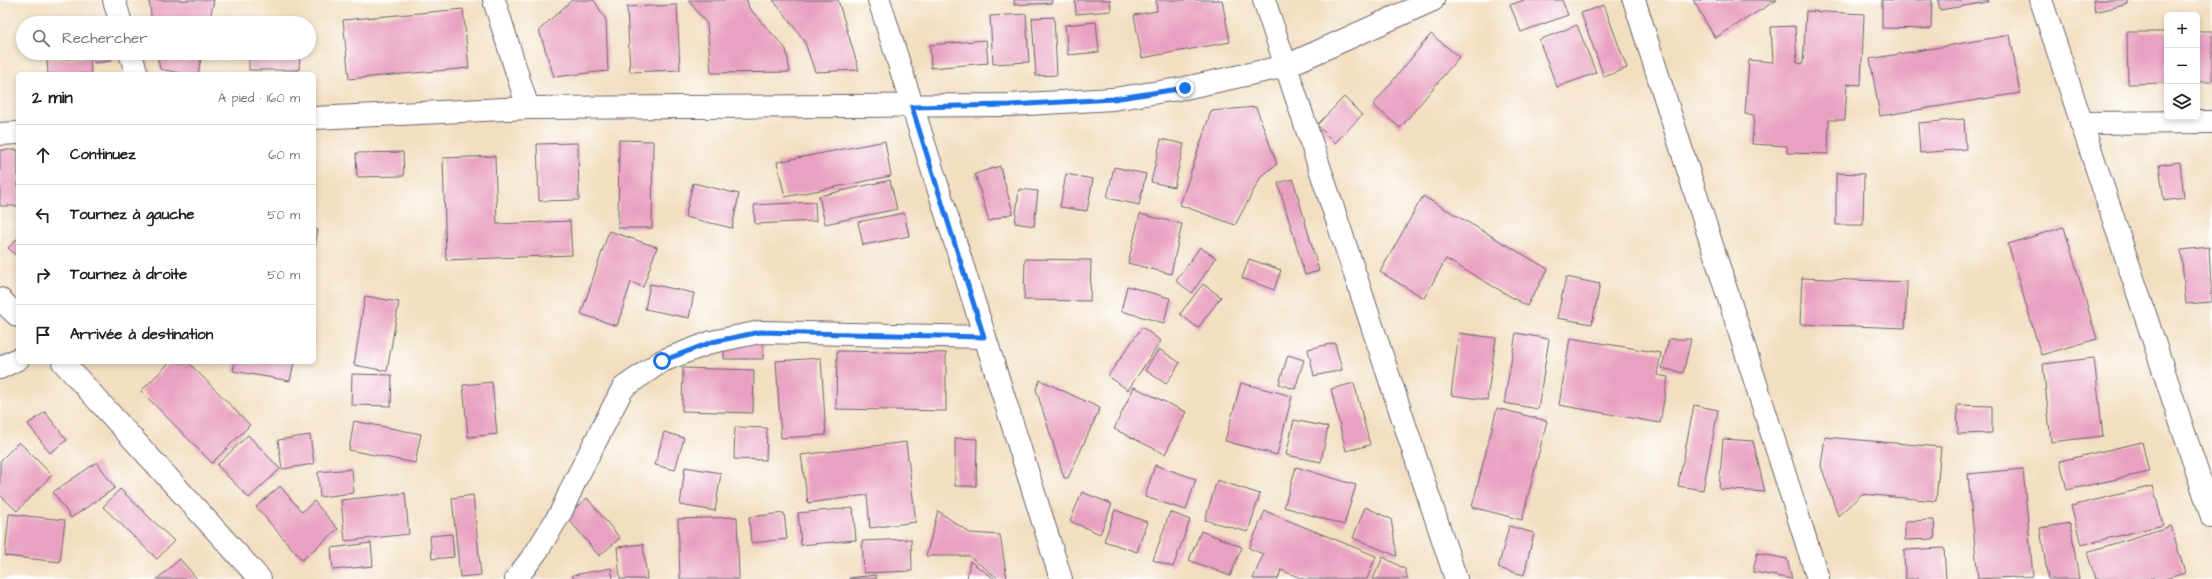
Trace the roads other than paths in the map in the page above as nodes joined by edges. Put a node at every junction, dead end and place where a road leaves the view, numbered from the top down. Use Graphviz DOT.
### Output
graph roads {
  1 [pos="114,0"];
  2 [pos="494,0"];
  3 [pos="879,0"];
  4 [pos="1264,0"];
  5 [pos="1433,0"];
  6 [pos="1634,0"];
  7 [pos="2041,0"];
  8 [pos="119,16"];
  9 [pos="132,60"];
  10 [pos="1286,66"];
  11 [pos="136,72"];
  12 [pos="912,107"];
  13 [pos="528,108"];
  14 [pos="316,118"];
  15 [pos="2212,122"];
  16 [pos="2081,123"];
  17 [pos="16,133"];
  18 [pos="0,134"];
  19 [pos="0,299"];
  20 [pos="16,314"];
  21 [pos="984,337"];
  22 [pos="16,360"];
  23 [pos="65,364"];
  24 [pos="0,368"];
  25 [pos="2212,517"];
  26 [pos="260,579"];
  27 [pos="516,579"];
  28 [pos="1061,579"];
  29 [pos="1456,579"];
  30 [pos="1818,579"];
  1 -- 8 [label="street"];
  2 -- 13 [label="street"];
  3 -- 12 [label="street"];
  4 -- 10 [label="street"];
  5 -- 10 [label="street"];
  6 -- 30 [label="street"];
  7 -- 16 [label="street"];
  9 -- 11 [label="street"];
  10 -- 12 [label="street"];
  10 -- 29 [label="street"];
  12 -- 13 [label="street"];
  12 -- 21 [label="street"];
  13 -- 14 [label="street"];
  15 -- 16 [label="street"];
  16 -- 25 [label="street"];
  17 -- 18 [label="street"];
  19 -- 20 [label="street"];
  21 -- 27 [label="street"];
  21 -- 28 [label="street"];
  22 -- 24 [label="street"];
  23 -- 26 [label="street"];
}
